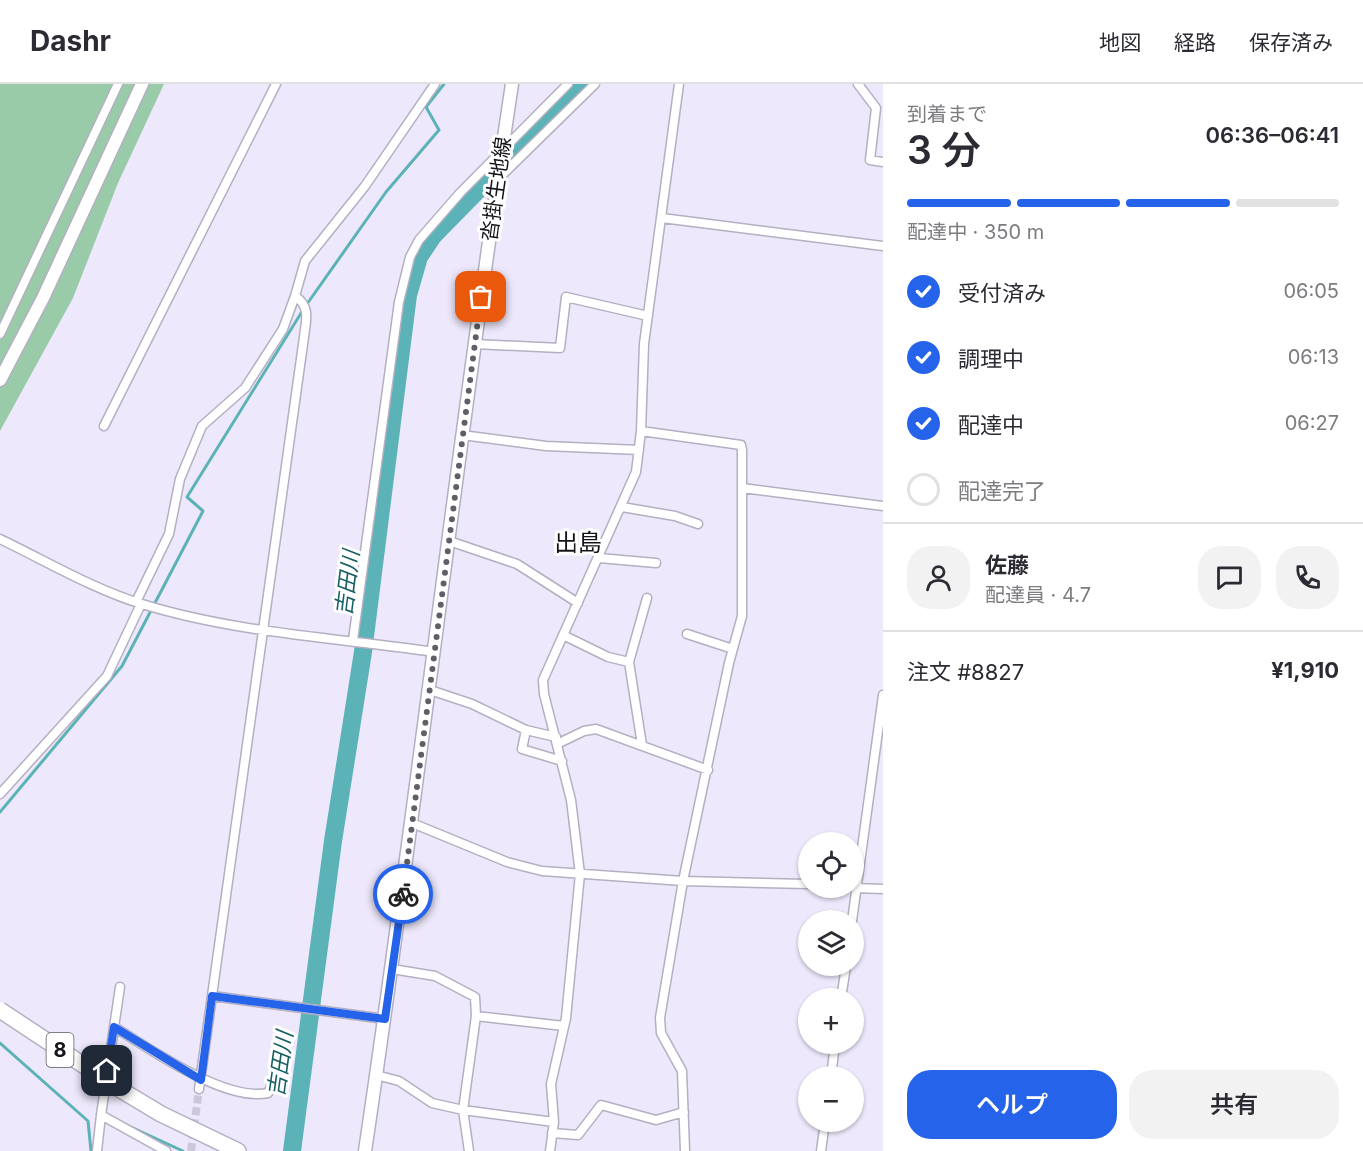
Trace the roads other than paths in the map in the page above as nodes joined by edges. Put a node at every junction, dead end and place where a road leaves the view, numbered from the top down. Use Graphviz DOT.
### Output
graph roads {
  1 [pos="118,84"];
  2 [pos="142,84"];
  3 [pos="276,84"];
  4 [pos="435,84"];
  5 [pos="512,84"];
  6 [pos="568,84"];
  7 [pos="595,84"];
  8 [pos="679,84"];
  9 [pos="858,84"];
  10 [pos="501,153"];
  11 [pos="883,162"];
  12 [pos="497,179"];
  13 [pos="662,218"];
  14 [pos="883,246"];
  15 [pos="295,296"];
  16 [pos="648,316"];
  17 [pos="0,334"];
  18 [pos="474,344"];
  19 [pos="0,380"];
  20 [pos="104,426"];
  21 [pos="641,431"];
  22 [pos="462,435"];
  23 [pos="639,450"];
  24 [pos="742,488"];
  25 [pos="883,506"];
  26 [pos="622,507"];
  27 [pos="698,524"];
  28 [pos="0,539"];
  29 [pos="449,541"];
  30 [pos="599,558"];
  31 [pos="656,563"];
  32 [pos="647,598"];
  33 [pos="138,603"];
  34 [pos="578,603"];
  35 [pos="263,629"];
  36 [pos="687,634"];
  37 [pos="563,635"];
  38 [pos="353,640"];
  39 [pos="733,649"];
  40 [pos="435,652"];
  41 [pos="629,662"];
  42 [pos="430,690"];
  43 [pos="883,695"];
  44 [pos="526,730"];
  45 [pos="556,741"];
  46 [pos="642,745"];
  47 [pos="562,761"];
  48 [pos="708,770"];
  49 [pos="0,794"];
  50 [pos="412,823"];
  51 [pos="863,832"];
  52 [pos="580,874"];
  53 [pos="683,881"];
  54 [pos="798,884"];
  55 [pos="864,888"];
  56 [pos="883,889"];
  57 [pos="392,969"];
  58 [pos="120,987"];
  59 [pos="212,996"];
  60 [pos="0,1010"];
  61 [pos="476,1016"];
  62 [pos="385,1019"];
  63 [pos="564,1026"];
  64 [pos="114,1027"];
  65 [pos="280,1069"];
  66 [pos="376,1075"];
  67 [pos="201,1080"];
  68 [pos="199,1089"];
  69 [pos="463,1110"];
  70 [pos="684,1112"];
  71 [pos="101,1115"];
  72 [pos="554,1122"];
  73 [pos="823,1132"];
  74 [pos="552,1133"];
  75 [pos="97,1151"];
  76 [pos="166,1151"];
  77 [pos="238,1151"];
  78 [pos="365,1151"];
  79 [pos="470,1151"];
  80 [pos="550,1151"];
  81 [pos="685,1151"];
  82 [pos="820,1151"];
  1 -- 17 [label="street"];
  2 -- 19 [label="main road"];
  3 -- 20 [label="street"];
  4 -- 15 [label="street"];
  5 -- 10 [label="main road, 沓掛生地線"];
  6 -- 10 [label="street"];
  7 -- 12 [label="street"];
  8 -- 13 [label="street"];
  9 -- 11 [label="street"];
  10 -- 12 [label="main road, 沓掛生地線"];
  10 -- 38 [label="street"];
  12 -- 18 [label="main road, 沓掛生地線"];
  13 -- 14 [label="street"];
  13 -- 16 [label="street"];
  15 -- 33 [label="street"];
  15 -- 35 [label="street"];
  16 -- 18 [label="street"];
  16 -- 21 [label="street"];
  18 -- 22 [label="main road, 沓掛生地線"];
  21 -- 23 [label="street"];
  21 -- 24 [label="street"];
  22 -- 23 [label="street"];
  22 -- 29 [label="main road, 沓掛生地線"];
  23 -- 26 [label="street"];
  24 -- 25 [label="street"];
  24 -- 39 [label="street"];
  26 -- 27 [label="street"];
  26 -- 30 [label="street"];
  28 -- 33 [label="street"];
  29 -- 34 [label="street"];
  29 -- 40 [label="main road, 沓掛生地線"];
  30 -- 31 [label="street"];
  30 -- 34 [label="street"];
  32 -- 41 [label="street"];
  33 -- 35 [label="street"];
  33 -- 49 [label="street"];
  34 -- 37 [label="street"];
  35 -- 38 [label="street"];
  35 -- 59 [label="street"];
  36 -- 39 [label="street"];
  37 -- 41 [label="street"];
  37 -- 45 [label="street"];
  38 -- 40 [label="street"];
  39 -- 48 [label="street"];
  40 -- 42 [label="main road, 沓掛生地線"];
  41 -- 46 [label="street"];
  42 -- 44 [label="street"];
  42 -- 50 [label="main road, 沓掛生地線"];
  43 -- 51 [label="street"];
  44 -- 45 [label="street"];
  44 -- 47 [label="street"];
  45 -- 46 [label="street"];
  45 -- 47 [label="street"];
  46 -- 48 [label="street"];
  47 -- 52 [label="street"];
  48 -- 53 [label="street"];
  50 -- 52 [label="street"];
  50 -- 57 [label="main road, 沓掛生地線"];
  52 -- 53 [label="street"];
  52 -- 63 [label="street"];
  53 -- 54 [label="street"];
  53 -- 70 [label="street"];
  55 -- 56 [label="street"];
  57 -- 61 [label="street"];
  57 -- 62 [label="main road, 沓掛生地線"];
  58 -- 64 [label="street"];
  59 -- 62 [label="street"];
  59 -- 67 [label="street"];
  60 -- 77 [label="highway, 8, bridge"];
  61 -- 63 [label="street"];
  61 -- 69 [label="street"];
  62 -- 66 [label="main road, 沓掛生地線"];
  63 -- 72 [label="street"];
  64 -- 67 [label="street"];
  64 -- 71 [label="street"];
  65 -- 67 [label="street"];
  66 -- 69 [label="street"];
  66 -- 78 [label="main road, 沓掛生地線"];
  67 -- 68 [label="street"];
  69 -- 72 [label="street"];
  69 -- 79 [label="street"];
  70 -- 74 [label="street"];
  70 -- 81 [label="street"];
  71 -- 75 [label="street"];
  71 -- 76 [label="street"];
  72 -- 74 [label="street"];
  73 -- 82 [label="street"];
  74 -- 80 [label="street"];
}
